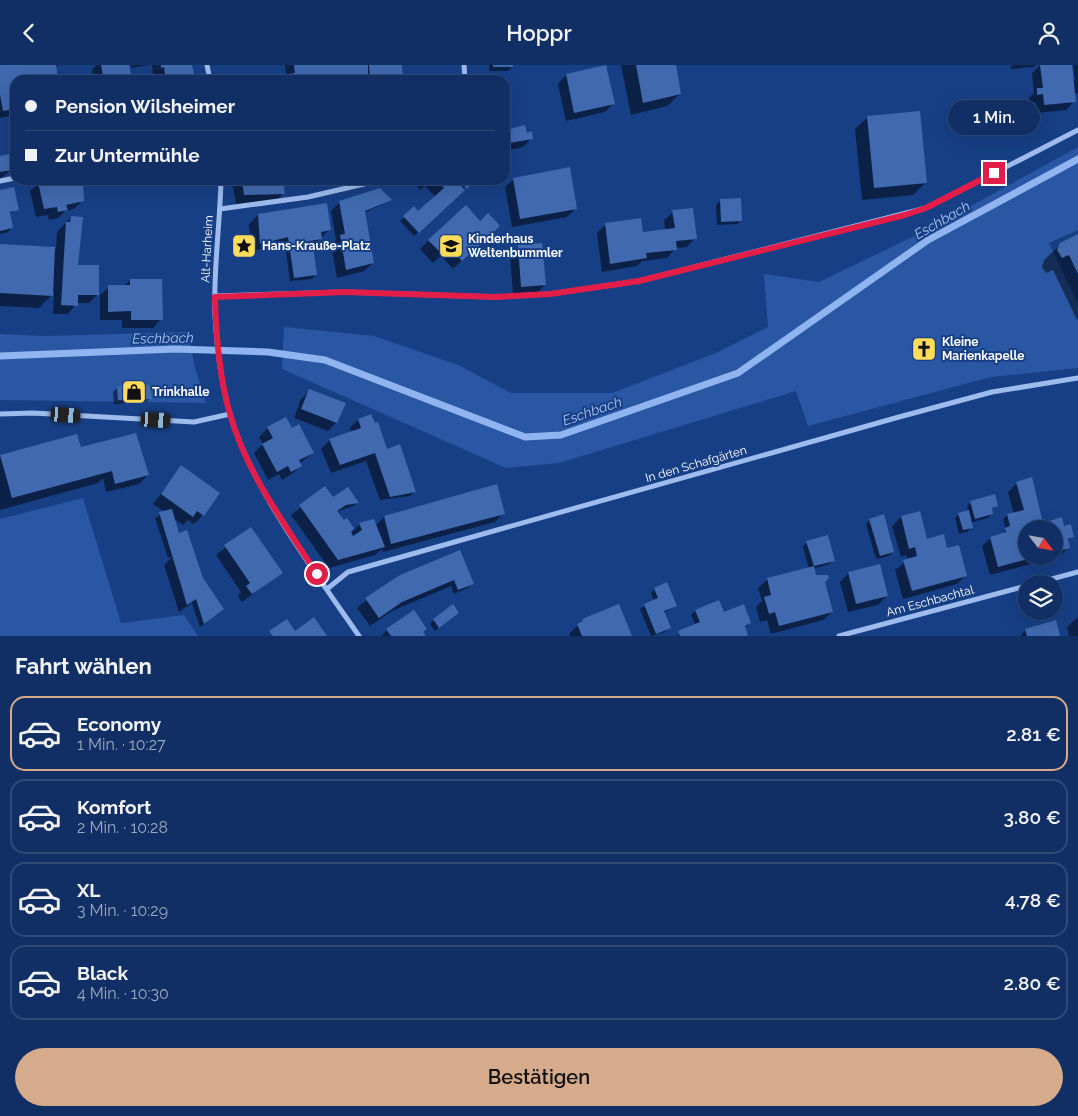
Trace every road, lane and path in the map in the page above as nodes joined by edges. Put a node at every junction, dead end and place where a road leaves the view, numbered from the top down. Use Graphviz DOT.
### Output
graph roads {
  1 [pos="1078,129"];
  2 [pos="221,185"];
  3 [pos="360,185"];
  4 [pos="220,209"];
  5 [pos="215,297"];
  6 [pos="1078,378"];
  7 [pos="0,414"];
  8 [pos="230,414"];
  9 [pos="1078,572"];
  10 [pos="1063,576"];
  11 [pos="1018,588"];
  12 [pos="327,589"];
  13 [pos="359,636"];
  14 [pos="839,636"];
  1 -- 5 [label="street"];
  2 -- 4 [label="street, Alt-Harheim"];
  3 -- 4 [label="street"];
  4 -- 5 [label="street, Alt-Harheim"];
  5 -- 8 [label="street, Alt-Harheim"];
  6 -- 12 [label="street, In den Schafgärten"];
  7 -- 8 [label="street"];
  8 -- 12 [label="street, Alt-Harheim"];
  9 -- 10 [label="street"];
  11 -- 14 [label="street, Am Eschbachtal"];
  12 -- 13 [label="street, Alt-Harheim"];
}
